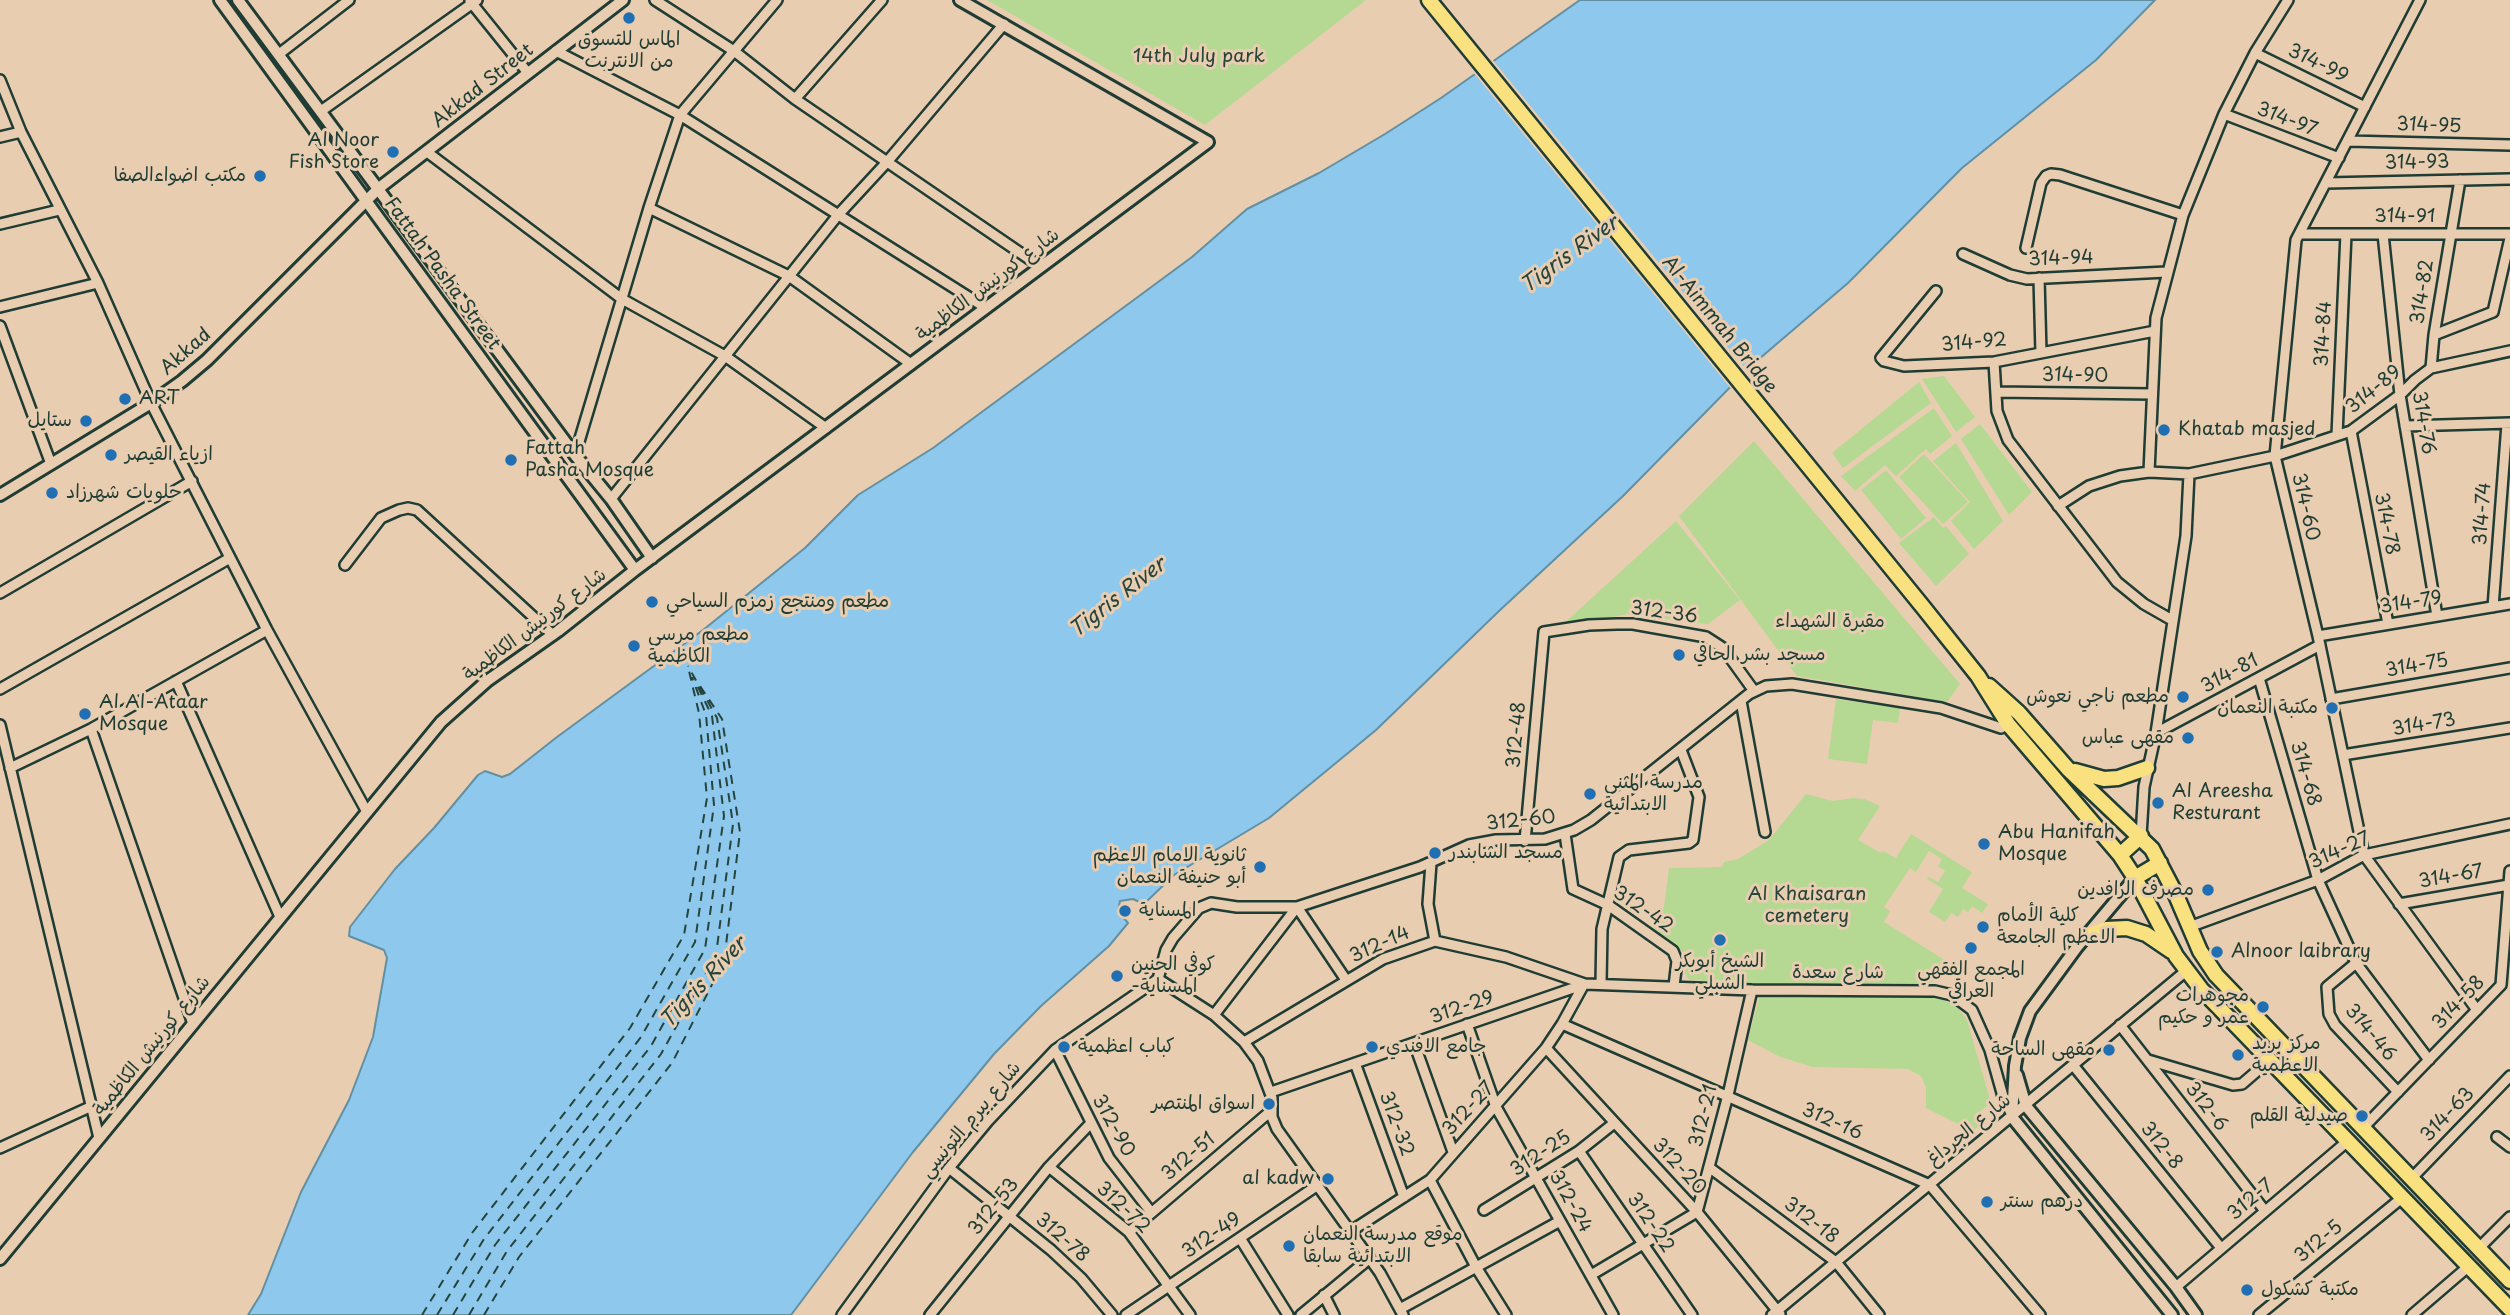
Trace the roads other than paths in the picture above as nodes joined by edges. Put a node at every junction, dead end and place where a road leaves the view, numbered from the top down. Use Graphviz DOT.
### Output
graph roads {
  1 [pos="220,0"];
  2 [pos="238,0"];
  3 [pos="349,0"];
  4 [pos="623,0"];
  5 [pos="655,0"];
  6 [pos="777,0"];
  7 [pos="882,0"];
  8 [pos="960,0"];
  9 [pos="1429,0"];
  10 [pos="2288,0"];
  11 [pos="2420,0"];
  12 [pos="473,1"];
  13 [pos="1003,24"];
  14 [pos="556,51"];
  15 [pos="734,51"];
  16 [pos="2255,53"];
  17 [pos="279,54"];
  18 [pos="528,73"];
  19 [pos="0,80"];
  20 [pos="795,99"];
  21 [pos="2365,107"];
  22 [pos="321,111"];
  23 [pos="2224,114"];
  24 [pos="680,115"];
  25 [pos="21,132"];
  26 [pos="0,137"];
  27 [pos="2348,141"];
  28 [pos="2510,145"];
  29 [pos="427,152"];
  30 [pos="2339,158"];
  31 [pos="887,162"];
  32 [pos="2510,179"];
  33 [pos="2460,180"];
  34 [pos="2326,183"];
  35 [pos="379,188"];
  36 [pos="366,199"];
  37 [pos="649,208"];
  38 [pos="58,210"];
  39 [pos="838,215"];
  40 [pos="2183,215"];
  41 [pos="0,224"];
  42 [pos="2300,234"];
  43 [pos="2346,234"];
  44 [pos="2383,234"];
  45 [pos="2450,234"];
  46 [pos="2510,236"];
  47 [pos="2026,248"];
  48 [pos="1963,254"];
  49 [pos="1041,267"];
  50 [pos="2166,272"];
  51 [pos="789,276"];
  52 [pos="2039,278"];
  53 [pos="98,283"];
  54 [pos="1936,291"];
  55 [pos="622,299"];
  56 [pos="0,307"];
  57 [pos="986,308"];
  58 [pos="0,326"];
  59 [pos="2155,331"];
  60 [pos="2434,335"];
  61 [pos="2510,351"];
  62 [pos="2041,353"];
  63 [pos="725,356"];
  64 [pos="1994,362"];
  65 [pos="911,364"];
  66 [pos="2431,368"];
  67 [pos="1996,393"];
  68 [pos="2152,394"];
  69 [pos="2400,395"];
  70 [pos="152,403"];
  71 [pos="2509,424"];
  72 [pos="2405,426"];
  73 [pos="826,428"];
  74 [pos="2351,431"];
  75 [pos="2337,435"];
  76 [pos="575,455"];
  77 [pos="2275,456"];
  78 [pos="51,464"];
  79 [pos="2149,472"];
  80 [pos="2189,474"];
  81 [pos="192,481"];
  82 [pos="0,495"];
  83 [pos="611,499"];
  84 [pos="2058,506"];
  85 [pos="230,558"];
  86 [pos="652,558"];
  87 [pos="345,565"];
  88 [pos="635,570"];
  89 [pos="0,593"];
  90 [pos="2510,604"];
  91 [pos="2493,607"];
  92 [pos="2437,616"];
  93 [pos="2172,620"];
  94 [pos="2388,624"];
  95 [pos="267,630"];
  96 [pos="1544,632"];
  97 [pos="553,635"];
  98 [pos="2319,641"];
  99 [pos="2510,668"];
  100 [pos="1977,675"];
  101 [pos="2259,678"];
  102 [pos="176,681"];
  103 [pos="0,690"];
  104 [pos="1754,691"];
  105 [pos="2331,699"];
  106 [pos="1741,701"];
  107 [pos="2008,724"];
  108 [pos="0,725"];
  109 [pos="2510,728"];
  110 [pos="91,729"];
  111 [pos="2156,733"];
  112 [pos="2,747"];
  113 [pos="1681,750"];
  114 [pos="2343,755"];
  115 [pos="10,768"];
  116 [pos="2147,768"];
  117 [pos="2068,769"];
  118 [pos="367,812"];
  119 [pos="2510,824"];
  120 [pos="1765,832"];
  121 [pos="1565,834"];
  122 [pos="2141,836"];
  123 [pos="1524,841"];
  124 [pos="2120,855"];
  125 [pos="2364,855"];
  126 [pos="1431,863"];
  127 [pos="2160,863"];
  128 [pos="2510,871"];
  129 [pos="2135,878"];
  130 [pos="2318,880"];
  131 [pos="2509,885"];
  132 [pos="2399,904"];
  133 [pos="1608,905"];
  134 [pos="1297,907"];
  135 [pos="280,917"];
  136 [pos="2189,927"];
  137 [pos="2085,937"];
  138 [pos="1435,941"];
  139 [pos="2176,956"];
  140 [pos="2356,963"];
  141 [pos="2186,971"];
  142 [pos="1158,979"];
  143 [pos="1346,979"];
  144 [pos="1601,983"];
  145 [pos="1585,984"];
  146 [pos="1674,986"];
  147 [pos="2505,986"];
  148 [pos="1752,990"];
  149 [pos="2477,1010"];
  150 [pos="1214,1015"];
  151 [pos="192,1024"];
  152 [pos="1467,1024"];
  153 [pos="1562,1024"];
  154 [pos="2120,1025"];
  155 [pos="1244,1042"];
  156 [pos="1414,1043"];
  157 [pos="1546,1048"];
  158 [pos="1055,1050"];
  159 [pos="2271,1059"];
  160 [pos="2429,1059"];
  161 [pos="2148,1060"];
  162 [pos="1355,1063"];
  163 [pos="2073,1065"];
  164 [pos="2015,1066"];
  165 [pos="2510,1076"];
  166 [pos="1271,1092"];
  167 [pos="2398,1092"];
  168 [pos="1728,1095"];
  169 [pos="92,1106"];
  170 [pos="2026,1106"];
  171 [pos="1496,1107"];
  172 [pos="1272,1110"];
  173 [pos="2012,1117"];
  174 [pos="1090,1124"];
  175 [pos="1613,1124"];
  176 [pos="2363,1128"];
  177 [pos="2497,1137"];
  178 [pos="99,1138"];
  179 [pos="2349,1140"];
  180 [pos="2510,1147"];
  181 [pos="0,1148"];
  182 [pos="1579,1151"];
  183 [pos="1453,1152"];
  184 [pos="1049,1167"];
  185 [pos="949,1168"];
  186 [pos="1710,1168"];
  187 [pos="1536,1178"];
  188 [pos="2411,1179"];
  189 [pos="1430,1180"];
  190 [pos="1318,1185"];
  191 [pos="1930,1185"];
  192 [pos="1404,1197"];
  193 [pos="2403,1197"];
  194 [pos="1484,1210"];
  195 [pos="2265,1211"];
  196 [pos="1151,1212"];
  197 [pos="1697,1212"];
  198 [pos="1009,1217"];
  199 [pos="2510,1217"];
  200 [pos="1560,1221"];
  201 [pos="1351,1231"];
  202 [pos="1129,1232"];
  203 [pos="1240,1238"];
  204 [pos="1642,1244"];
  205 [pos="2221,1248"];
  206 [pos="2478,1248"];
  207 [pos="1370,1258"];
  208 [pos="0,1259"];
  209 [pos="1836,1262"];
  210 [pos="2469,1266"];
  211 [pos="1476,1267"];
  212 [pos="1591,1275"];
  213 [pos="2510,1282"];
  214 [pos="1170,1286"];
  215 [pos="2176,1287"];
  216 [pos="1324,1295"];
  217 [pos="2161,1299"];
  218 [pos="2510,1309"];
  219 [pos="1402,1312"];
  220 [pos="1777,1314"];
  221 [pos="842,1315"];
  222 [pos="930,1315"];
  223 [pos="1112,1315"];
  224 [pos="1126,1315"];
  225 [pos="1190,1315"];
  226 [pos="1288,1315"];
  227 [pos="1301,1315"];
  228 [pos="1334,1315"];
  229 [pos="1506,1315"];
  230 [pos="1613,1315"];
  231 [pos="1692,1315"];
  232 [pos="1879,1315"];
  233 [pos="2040,1315"];
  234 [pos="2172,1315"];
  235 [pos="2196,1315"];
  236 [pos="2259,1315"];
  237 [pos="2412,1315"];
  1 -- 36 [label="street, Fattah Pasha Street"];
  2 -- 17 [label="street, Fattah Pasha Street"];
  3 -- 17 [label="street"];
  4 -- 14 [label="street, Akkad Street"];
  5 -- 15 [label="street"];
  6 -- 15 [label="street"];
  7 -- 20 [label="street"];
  8 -- 13 [label="street"];
  9 -- 100 [label="main road, Al-Aimmah Bridge"];
  10 -- 16 [label="street"];
  11 -- 21 [label="street, 314-60"];
  12 -- 18 [label="street"];
  12 -- 22 [label="street"];
  13 -- 31 [label="street"];
  13 -- 49 [label="street, شارع كورنيش الكاظمية"];
  14 -- 18 [label="street, Akkad Street"];
  14 -- 24 [label="street"];
  15 -- 20 [label="street"];
  15 -- 24 [label="street"];
  16 -- 21 [label="street, 314-99"];
  16 -- 23 [label="street"];
  17 -- 22 [label="street, Fattah Pasha Street"];
  18 -- 29 [label="street, Akkad Street"];
  19 -- 25 [label="street"];
  20 -- 31 [label="street"];
  21 -- 27 [label="street, 314-60"];
  22 -- 35 [label="street, Fattah Pasha Street"];
  23 -- 30 [label="street, 314-97"];
  23 -- 40 [label="street"];
  24 -- 37 [label="street"];
  24 -- 39 [label="street"];
  25 -- 26 [label="street"];
  25 -- 38 [label="street"];
  27 -- 28 [label="street, 314-95"];
  27 -- 30 [label="street, 314-60"];
  29 -- 35 [label="street, Akkad Street"];
  29 -- 55 [label="street"];
  30 -- 34 [label="street, 314-60"];
  31 -- 39 [label="street"];
  31 -- 49 [label="street"];
  32 -- 33 [label="street, 314-93"];
  33 -- 34 [label="street, 314-93"];
  33 -- 45 [label="street, 314-82"];
  34 -- 42 [label="street, 314-60"];
  35 -- 36 [label="street, Akkad Street"];
  35 -- 76 [label="street, Fattah Pasha Street"];
  36 -- 70 [label="street, Akkad"];
  36 -- 88 [label="street, Fattah Pasha Street"];
  37 -- 51 [label="street"];
  37 -- 55 [label="street"];
  38 -- 41 [label="street"];
  38 -- 53 [label="street"];
  39 -- 51 [label="street"];
  39 -- 57 [label="street"];
  40 -- 47 [label="street"];
  40 -- 50 [label="street"];
  42 -- 43 [label="street, 314-91"];
  42 -- 77 [label="street, 314-60"];
  43 -- 44 [label="street, 314-91"];
  43 -- 75 [label="street, 314-84"];
  44 -- 45 [label="street, 314-91"];
  44 -- 69 [label="street, 314-76"];
  45 -- 46 [label="street, 314-91"];
  45 -- 60 [label="street, 314-82"];
  46 -- 60 [label="street"];
  48 -- 52 [label="street, 314-94"];
  49 -- 57 [label="street, شارع كورنيش الكاظمية"];
  50 -- 52 [label="street, 314-94"];
  50 -- 59 [label="street"];
  51 -- 63 [label="street"];
  51 -- 65 [label="street"];
  52 -- 62 [label="street"];
  53 -- 56 [label="street"];
  53 -- 70 [label="street"];
  54 -- 64 [label="street, 314-92"];
  55 -- 63 [label="street"];
  55 -- 76 [label="street"];
  57 -- 65 [label="street, شارع كورنيش الكاظمية"];
  58 -- 78 [label="street"];
  59 -- 62 [label="street, 314-92"];
  59 -- 68 [label="street"];
  60 -- 66 [label="street, 314-82"];
  61 -- 66 [label="street, 314-89"];
  62 -- 64 [label="street, 314-92"];
  63 -- 73 [label="street"];
  63 -- 83 [label="street"];
  64 -- 67 [label="street"];
  65 -- 73 [label="street, شارع كورنيش الكاظمية"];
  66 -- 69 [label="street, 314-89"];
  67 -- 68 [label="street, 314-90"];
  67 -- 84 [label="street"];
  68 -- 79 [label="street"];
  69 -- 72 [label="street, 314-76"];
  69 -- 74 [label="street, 314-89"];
  70 -- 78 [label="street, Akkad"];
  70 -- 81 [label="street"];
  71 -- 72 [label="street"];
  71 -- 91 [label="street, 314-74"];
  72 -- 92 [label="street, 314-76"];
  73 -- 86 [label="street, شارع كورنيش الكاظمية"];
  74 -- 75 [label="street, 314-89"];
  74 -- 94 [label="street, 314-78"];
  75 -- 77 [label="street, 314-89"];
  76 -- 83 [label="street, Fattah Pasha Street"];
  77 -- 80 [label="street, 314-89"];
  77 -- 98 [label="street, 314-60"];
  78 -- 82 [label="street, Akkad"];
  79 -- 80 [label="street, 314-89"];
  79 -- 84 [label="street, 314-89"];
  80 -- 93 [label="street"];
  81 -- 85 [label="street"];
  81 -- 89 [label="street"];
  83 -- 86 [label="street, Fattah Pasha Street"];
  84 -- 93 [label="street"];
  85 -- 95 [label="street"];
  85 -- 103 [label="street"];
  86 -- 88 [label="street, شارع كورنيش الكاظمية"];
  87 -- 97 [label="street"];
  88 -- 97 [label="street, شارع كورنيش الكاظمية"];
  90 -- 91 [label="street, 314-79"];
  91 -- 92 [label="street, 314-79"];
  92 -- 94 [label="street, 314-79"];
  93 -- 111 [label="street"];
  94 -- 98 [label="street, 314-79"];
  95 -- 102 [label="street"];
  95 -- 118 [label="street"];
  96 -- 104 [label="street, 312-36"];
  96 -- 123 [label="street, 312-48"];
  97 -- 118 [label="street, شارع كورنيش الكاظمية"];
  98 -- 101 [label="street, 314-81"];
  98 -- 105 [label="street, 314-60"];
  99 -- 105 [label="street, 314-75"];
  100 -- 107 [label="main road"];
  100 -- 117 [label="main road"];
  101 -- 111 [label="street, 314-81"];
  101 -- 130 [label="street, 314-68"];
  102 -- 110 [label="street"];
  102 -- 135 [label="street"];
  104 -- 106 [label="street, 312-60"];
  104 -- 107 [label="street, 312-60"];
  105 -- 114 [label="street, 314-60"];
  106 -- 113 [label="street, 312-60"];
  106 -- 120 [label="street"];
  107 -- 124 [label="main road"];
  108 -- 112 [label="street"];
  109 -- 114 [label="street, 314-73"];
  110 -- 115 [label="street"];
  110 -- 151 [label="street"];
  111 -- 116 [label="street"];
  112 -- 115 [label="street"];
  113 -- 121 [label="street, 312-60"];
  113 -- 133 [label="street"];
  114 -- 125 [label="street, 314-60"];
  115 -- 169 [label="street"];
  116 -- 117 [label="main road"];
  116 -- 122 [label="street"];
  117 -- 122 [label="main road"];
  118 -- 135 [label="street, شارع كورنيش الكاظمية"];
  119 -- 125 [label="street, 314-27"];
  121 -- 123 [label="street, 312-60"];
  121 -- 133 [label="street, 312-42"];
  122 -- 124 [label="main road"];
  122 -- 127 [label="main road"];
  123 -- 126 [label="street, 312-60"];
  124 -- 129 [label="main road"];
  125 -- 130 [label="street, 314-27"];
  125 -- 132 [label="street, 314-60"];
  126 -- 134 [label="street, 312-60"];
  126 -- 138 [label="street"];
  127 -- 129 [label="main road"];
  127 -- 136 [label="main road"];
  128 -- 131 [label="street, 314-58"];
  129 -- 137 [label="street"];
  129 -- 139 [label="main road"];
  130 -- 136 [label="street, 314-27"];
  130 -- 140 [label="street, 314-68"];
  131 -- 132 [label="street, 314-67"];
  131 -- 147 [label="street, 314-58"];
  132 -- 149 [label="street, 314-60"];
  133 -- 144 [label="street"];
  133 -- 146 [label="street, 312-42"];
  134 -- 142 [label="street, 312-60"];
  134 -- 143 [label="street"];
  134 -- 150 [label="street"];
  135 -- 151 [label="street, شارع كورنيش الكاظمية"];
  136 -- 176 [label="main road"];
  137 -- 139 [label="main road"];
  137 -- 164 [label="street"];
  138 -- 143 [label="street, 312-14"];
  138 -- 145 [label="street, 312-14"];
  139 -- 141 [label="main road"];
  140 -- 160 [label="street, 314-68"];
  140 -- 167 [label="street, 314-46"];
  141 -- 154 [label="street, شارع الجرداغ"];
  141 -- 159 [label="main road"];
  142 -- 150 [label="street"];
  142 -- 158 [label="street, شارع بيرم التونسي"];
  143 -- 155 [label="street, 312-14"];
  144 -- 145 [label="street, شارع سعدة"];
  144 -- 146 [label="street, شارع سعدة"];
  145 -- 152 [label="street, 312-29"];
  145 -- 153 [label="street, 312-27"];
  146 -- 148 [label="street, شارع سعدة"];
  147 -- 149 [label="street, 314-58"];
  148 -- 168 [label="street, 312-21"];
  148 -- 173 [label="street, شارع سعدة"];
  149 -- 160 [label="street, 314-58"];
  150 -- 155 [label="street"];
  151 -- 178 [label="street, شارع كورنيش الكاظمية"];
  152 -- 156 [label="street, 312-29"];
  152 -- 171 [label="street, 312-24"];
  153 -- 157 [label="street, 312-27"];
  153 -- 168 [label="street, 312-16"];
  154 -- 161 [label="street, 312-6"];
  154 -- 163 [label="street, شارع الجرداغ"];
  155 -- 166 [label="street"];
  156 -- 162 [label="street, 312-29"];
  156 -- 183 [label="street"];
  157 -- 171 [label="street, 312-27"];
  157 -- 175 [label="street, 312-20"];
  158 -- 174 [label="street, 312-90"];
  158 -- 185 [label="street, شارع بيرم التونسي"];
  159 -- 161 [label="street"];
  159 -- 179 [label="main road"];
  160 -- 167 [label="street, 314-58"];
  161 -- 195 [label="street, 312-6"];
  162 -- 166 [label="street, 312-29"];
  162 -- 192 [label="street, 312-32"];
  163 -- 170 [label="street, شارع الجرداغ"];
  163 -- 205 [label="street, 312-8"];
  164 -- 170 [label="street"];
  164 -- 173 [label="street"];
  165 -- 188 [label="street, 314-63"];
  166 -- 172 [label="street"];
  167 -- 176 [label="street, 314-58"];
  168 -- 186 [label="street, 312-21"];
  168 -- 191 [label="street, 312-16"];
  169 -- 178 [label="street"];
  169 -- 181 [label="street"];
  170 -- 173 [label="street, شارع الجرداغ"];
  170 -- 215 [label="street"];
  171 -- 183 [label="street, 312-27"];
  171 -- 187 [label="street, 312-24"];
  172 -- 190 [label="street"];
  172 -- 196 [label="street, 312-51"];
  173 -- 191 [label="street, شارع الجرداغ"];
  173 -- 217 [label="street"];
  174 -- 184 [label="street, 312-53"];
  174 -- 196 [label="street, 312-90"];
  175 -- 182 [label="street, 312-25"];
  175 -- 197 [label="street, 312-20"];
  176 -- 188 [label="main road"];
  177 -- 180 [label="street"];
  178 -- 208 [label="street, شارع كورنيش الكاظمية"];
  179 -- 193 [label="main road"];
  179 -- 195 [label="street, 312-7"];
  182 -- 187 [label="street, 312-25"];
  182 -- 204 [label="street, 312-22"];
  183 -- 189 [label="street, 312-27"];
  184 -- 198 [label="street, 312-53"];
  184 -- 202 [label="street, 312-72"];
  185 -- 198 [label="street, 312-78"];
  185 -- 221 [label="street, شارع بيرم التونسي"];
  186 -- 197 [label="street, 312-21"];
  186 -- 209 [label="street, 312-18"];
  187 -- 194 [label="street, 312-25"];
  187 -- 200 [label="street, 312-24"];
  188 -- 206 [label="main road"];
  189 -- 192 [label="street, 312-27"];
  189 -- 211 [label="street"];
  190 -- 201 [label="street"];
  190 -- 203 [label="street, 312-49"];
  191 -- 209 [label="street, شارع الجرداغ"];
  191 -- 233 [label="street, 312-16"];
  192 -- 201 [label="street, 312-27"];
  193 -- 210 [label="main road"];
  193 -- 236 [label="street, 312-5"];
  195 -- 205 [label="street, 312-7"];
  196 -- 202 [label="street, 312-51"];
  197 -- 204 [label="street"];
  197 -- 220 [label="street, 312-20"];
  198 -- 222 [label="street, 312-53"];
  198 -- 223 [label="street, 312-78"];
  199 -- 206 [label="street"];
  200 -- 211 [label="street"];
  200 -- 212 [label="street, 312-24"];
  201 -- 207 [label="street"];
  202 -- 214 [label="street, 312-72"];
  203 -- 214 [label="street, 312-49"];
  203 -- 226 [label="street"];
  204 -- 212 [label="street"];
  204 -- 231 [label="street, 312-22"];
  205 -- 215 [label="street, 312-7"];
  206 -- 213 [label="main road"];
  207 -- 216 [label="street"];
  207 -- 219 [label="street"];
  209 -- 220 [label="street, شارع الجرداغ"];
  209 -- 232 [label="street, 312-18"];
  210 -- 218 [label="main road"];
  210 -- 237 [label="street"];
  211 -- 219 [label="street"];
  211 -- 229 [label="street"];
  212 -- 230 [label="street, 312-24"];
  214 -- 224 [label="street, 312-49"];
  214 -- 225 [label="street, 312-72"];
  215 -- 217 [label="street"];
  215 -- 235 [label="street"];
  216 -- 227 [label="street"];
  216 -- 228 [label="street"];
  217 -- 234 [label="street"];
}
